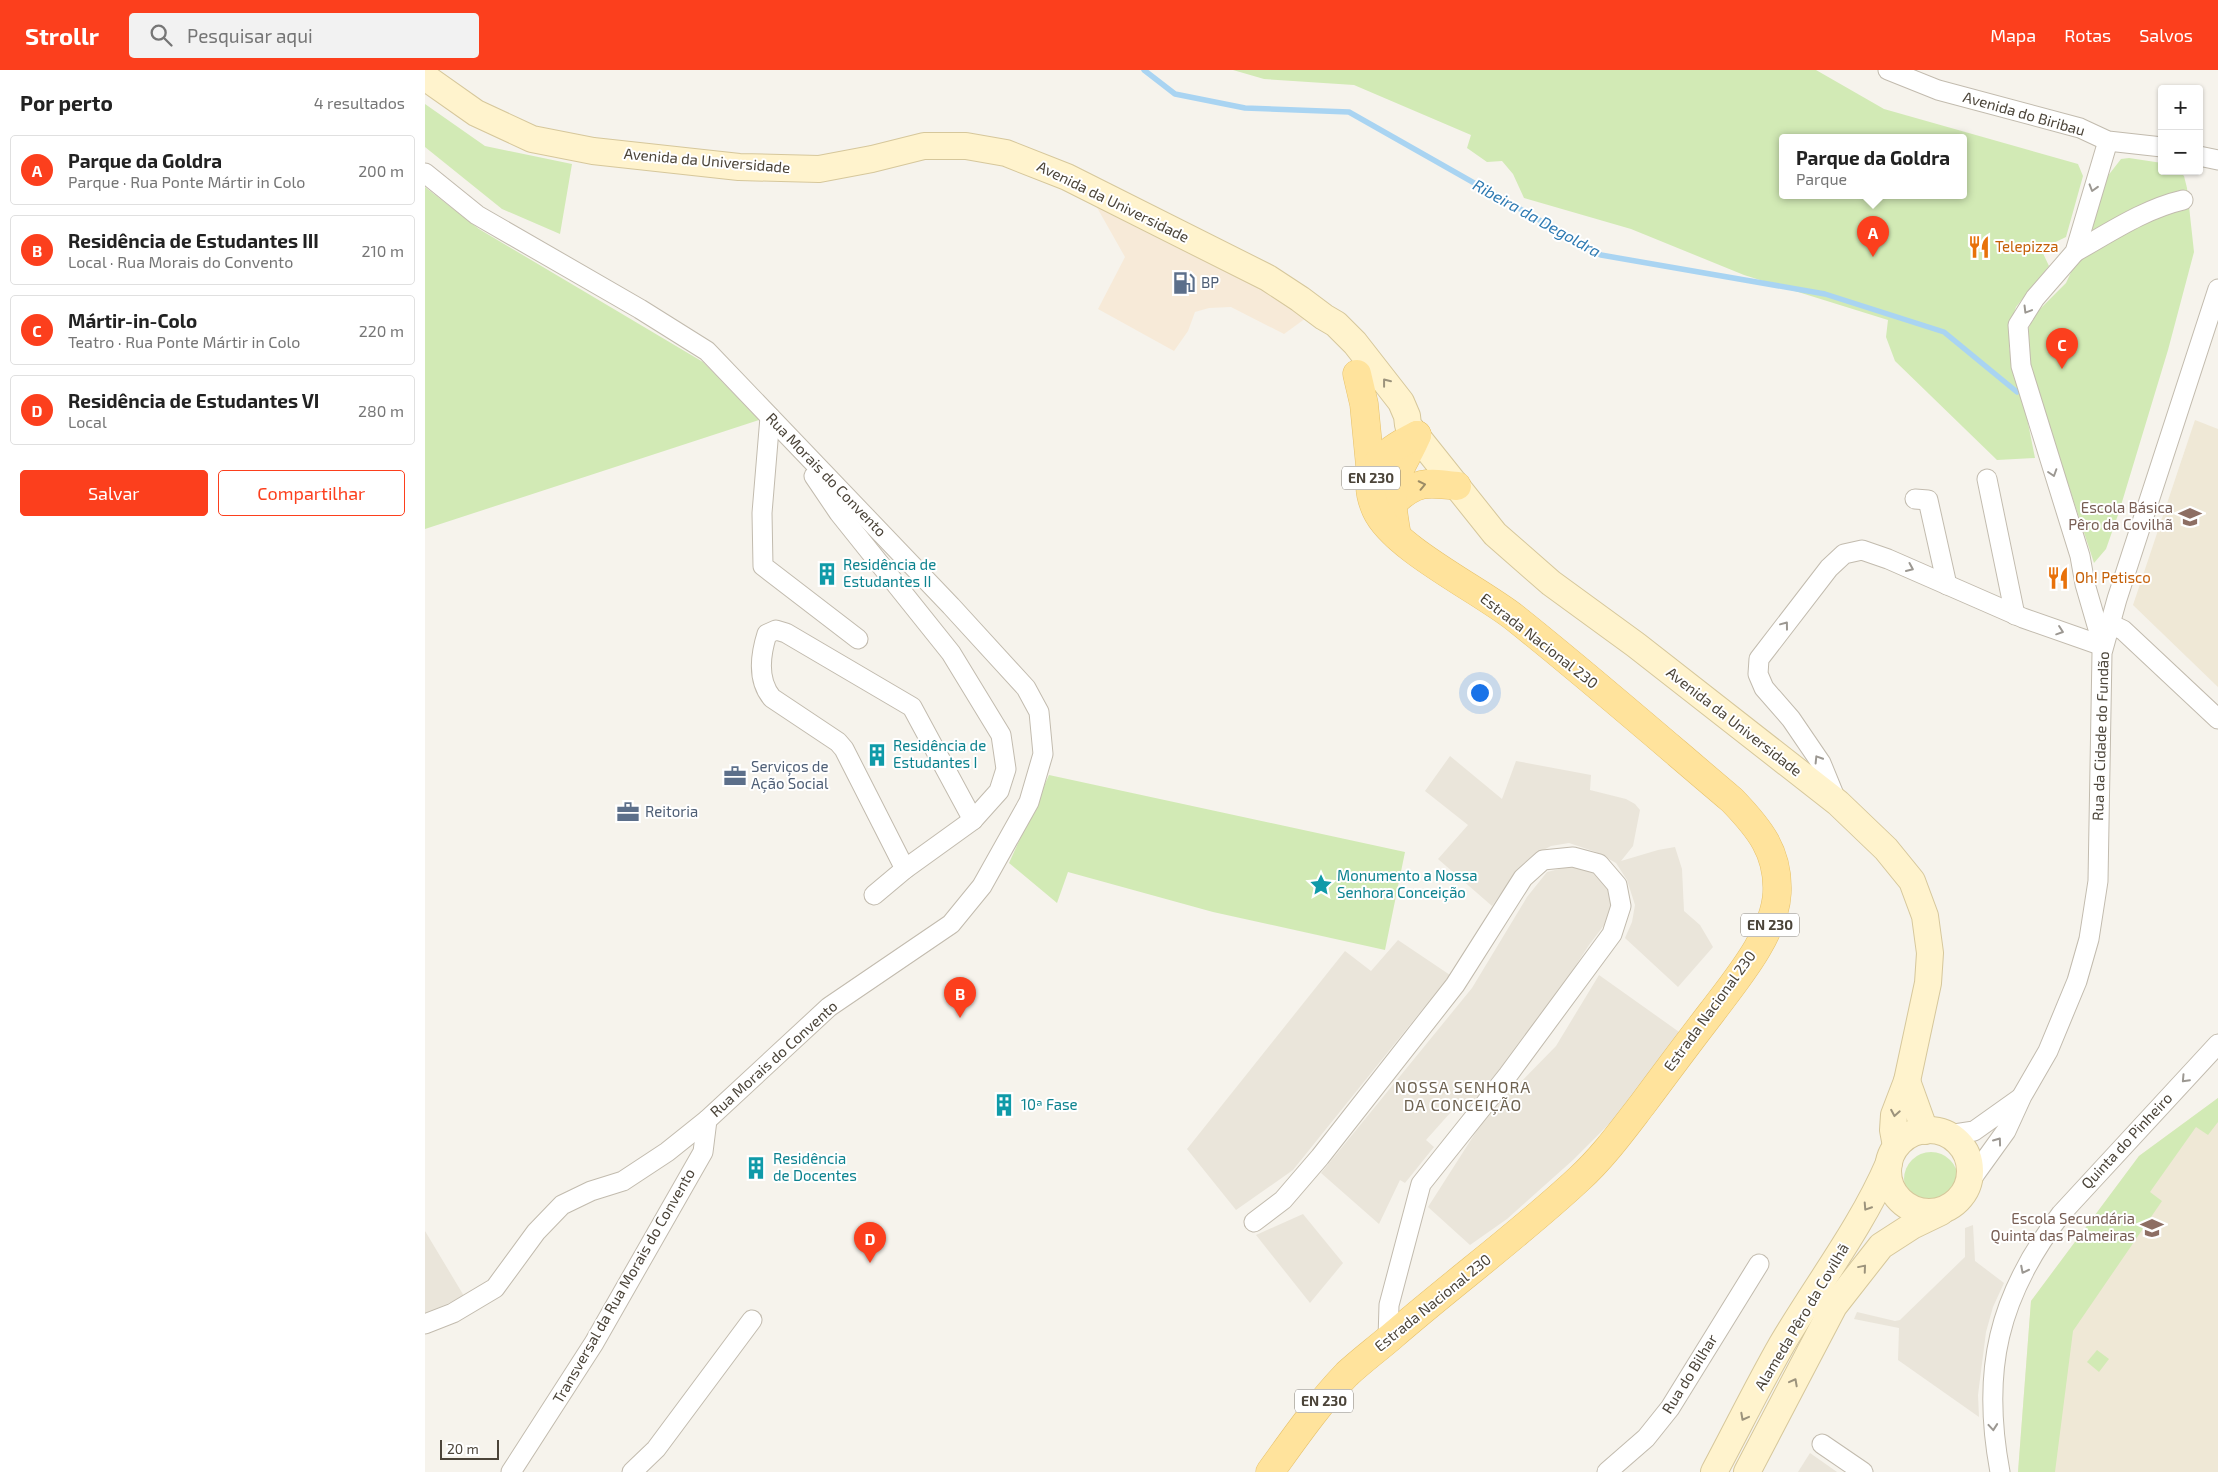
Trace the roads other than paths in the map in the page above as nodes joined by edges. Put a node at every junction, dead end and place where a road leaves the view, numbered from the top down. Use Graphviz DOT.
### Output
graph roads {
  1 [pos="1888,70"];
  2 [pos="425,77"];
  3 [pos="2108,141"];
  4 [pos="2158,146"];
  5 [pos="2203,157"];
  6 [pos="2218,160"];
  7 [pos="425,173"];
  8 [pos="2183,200"];
  9 [pos="2075,252"];
  10 [pos="2218,289"];
  11 [pos="1324,317"];
  12 [pos="1357,374"];
  13 [pos="770,418"];
  14 [pos="1412,430"];
  15 [pos="784,432"];
  16 [pos="1371,476"];
  17 [pos="1987,479"];
  18 [pos="1457,486"];
  19 [pos="1915,500"];
  20 [pos="1393,503"];
  21 [pos="1397,536"];
  22 [pos="1947,585"];
  23 [pos="2015,615"];
  24 [pos="2110,624"];
  25 [pos="858,639"];
  26 [pos="2103,646"];
  27 [pos="2218,719"];
  28 [pos="1838,803"];
  29 [pos="973,820"];
  30 [pos="905,869"];
  31 [pos="874,895"];
  32 [pos="2218,1044"];
  33 [pos="1907,1081"];
  34 [pos="2022,1096"];
  35 [pos="707,1120"];
  36 [pos="1936,1133"];
  37 [pos="1893,1155"];
  38 [pos="1970,1181"];
  39 [pos="1941,1212"];
  40 [pos="1254,1222"];
  41 [pos="1759,1264"];
  42 [pos="752,1320"];
  43 [pos="425,1324"];
  44 [pos="1388,1339"];
  45 [pos="1822,1444"];
  46 [pos="511,1472"];
  47 [pos="632,1472"];
  48 [pos="1270,1472"];
  49 [pos="1607,1472"];
  50 [pos="1714,1472"];
  51 [pos="1747,1472"];
  52 [pos="1863,1472"];
  53 [pos="2000,1472"];
  1 -- 3 [label="street, Avenida do Biribau"];
  2 -- 11 [label="main road, Avenida da Universidade"];
  3 -- 4 [label="street, Avenida do Biribau"];
  3 -- 9 [label="street, one-way"];
  5 -- 6 [label="street"];
  7 -- 13 [label="street, Rua Morais do Convento"];
  8 -- 9 [label="street"];
  9 -- 26 [label="street, one-way"];
  10 -- 24 [label="street, Rua da Cidade do Fundão"];
  11 -- 12 [label="main road, Avenida da Universidade"];
  14 -- 11 [label="main road, Avenida da Universidade, one-way"];
  12 -- 14 [label="main road, Avenida da Universidade"];
  12 -- 16 [label="main road, EN 230"];
  13 -- 15 [label="street, Rua Morais do Convento"];
  13 -- 25 [label="street"];
  14 -- 16 [label="main road, EN 230"];
  14 -- 18 [label="main road, Avenida da Universidade"];
  14 -- 20 [label="main road, EN 230"];
  15 -- 29 [label="street"];
  15 -- 35 [label="street, Rua Morais do Convento"];
  16 -- 21 [label="main road, Estrada Nacional 230 / EN 230"];
  17 -- 23 [label="street"];
  20 -- 18 [label="main road, EN 230, one-way"];
  18 -- 28 [label="main road, Avenida da Universidade"];
  19 -- 22 [label="street"];
  20 -- 21 [label="main road, EN 230"];
  21 -- 44 [label="main road, Estrada Nacional 230 / EN 230"];
  22 -- 23 [label="street"];
  28 -- 22 [label="street, one-way"];
  23 -- 26 [label="street, one-way"];
  24 -- 26 [label="street, Rua da Cidade do Fundão"];
  24 -- 27 [label="street"];
  26 -- 34 [label="street, Rua da Cidade do Fundão"];
  28 -- 33 [label="main road, Avenida da Universidade"];
  29 -- 30 [label="street"];
  29 -- 30 [label="street"];
  30 -- 31 [label="street"];
  32 -- 53 [label="street, Quinta do Pinheiro, one-way"];
  33 -- 36 [label="main road"];
  33 -- 37 [label="main road, Avenida da Universidade, one-way"];
  34 -- 36 [label="street, Rua da Cidade do Fundão"];
  38 -- 34 [label="street, Rua da Cidade do Fundão, one-way"];
  35 -- 43 [label="street, Rua Morais do Convento"];
  35 -- 46 [label="street, Transversal da Rua Morais do Convento"];
  36 -- 37 [label="main road"];
  36 -- 38 [label="main road"];
  37 -- 39 [label="main road"];
  37 -- 50 [label="main road, Alameda Pêro da Covilhã, one-way"];
  38 -- 39 [label="main road, Alameda Pêro da Covilhã"];
  51 -- 39 [label="main road, Alameda Pêro da Covilhã, one-way"];
  40 -- 44 [label="street"];
  41 -- 49 [label="street, Rua do Bilhar"];
  42 -- 47 [label="street"];
  44 -- 48 [label="main road, Estrada Nacional 230 / EN 230"];
  45 -- 52 [label="street"];
}
